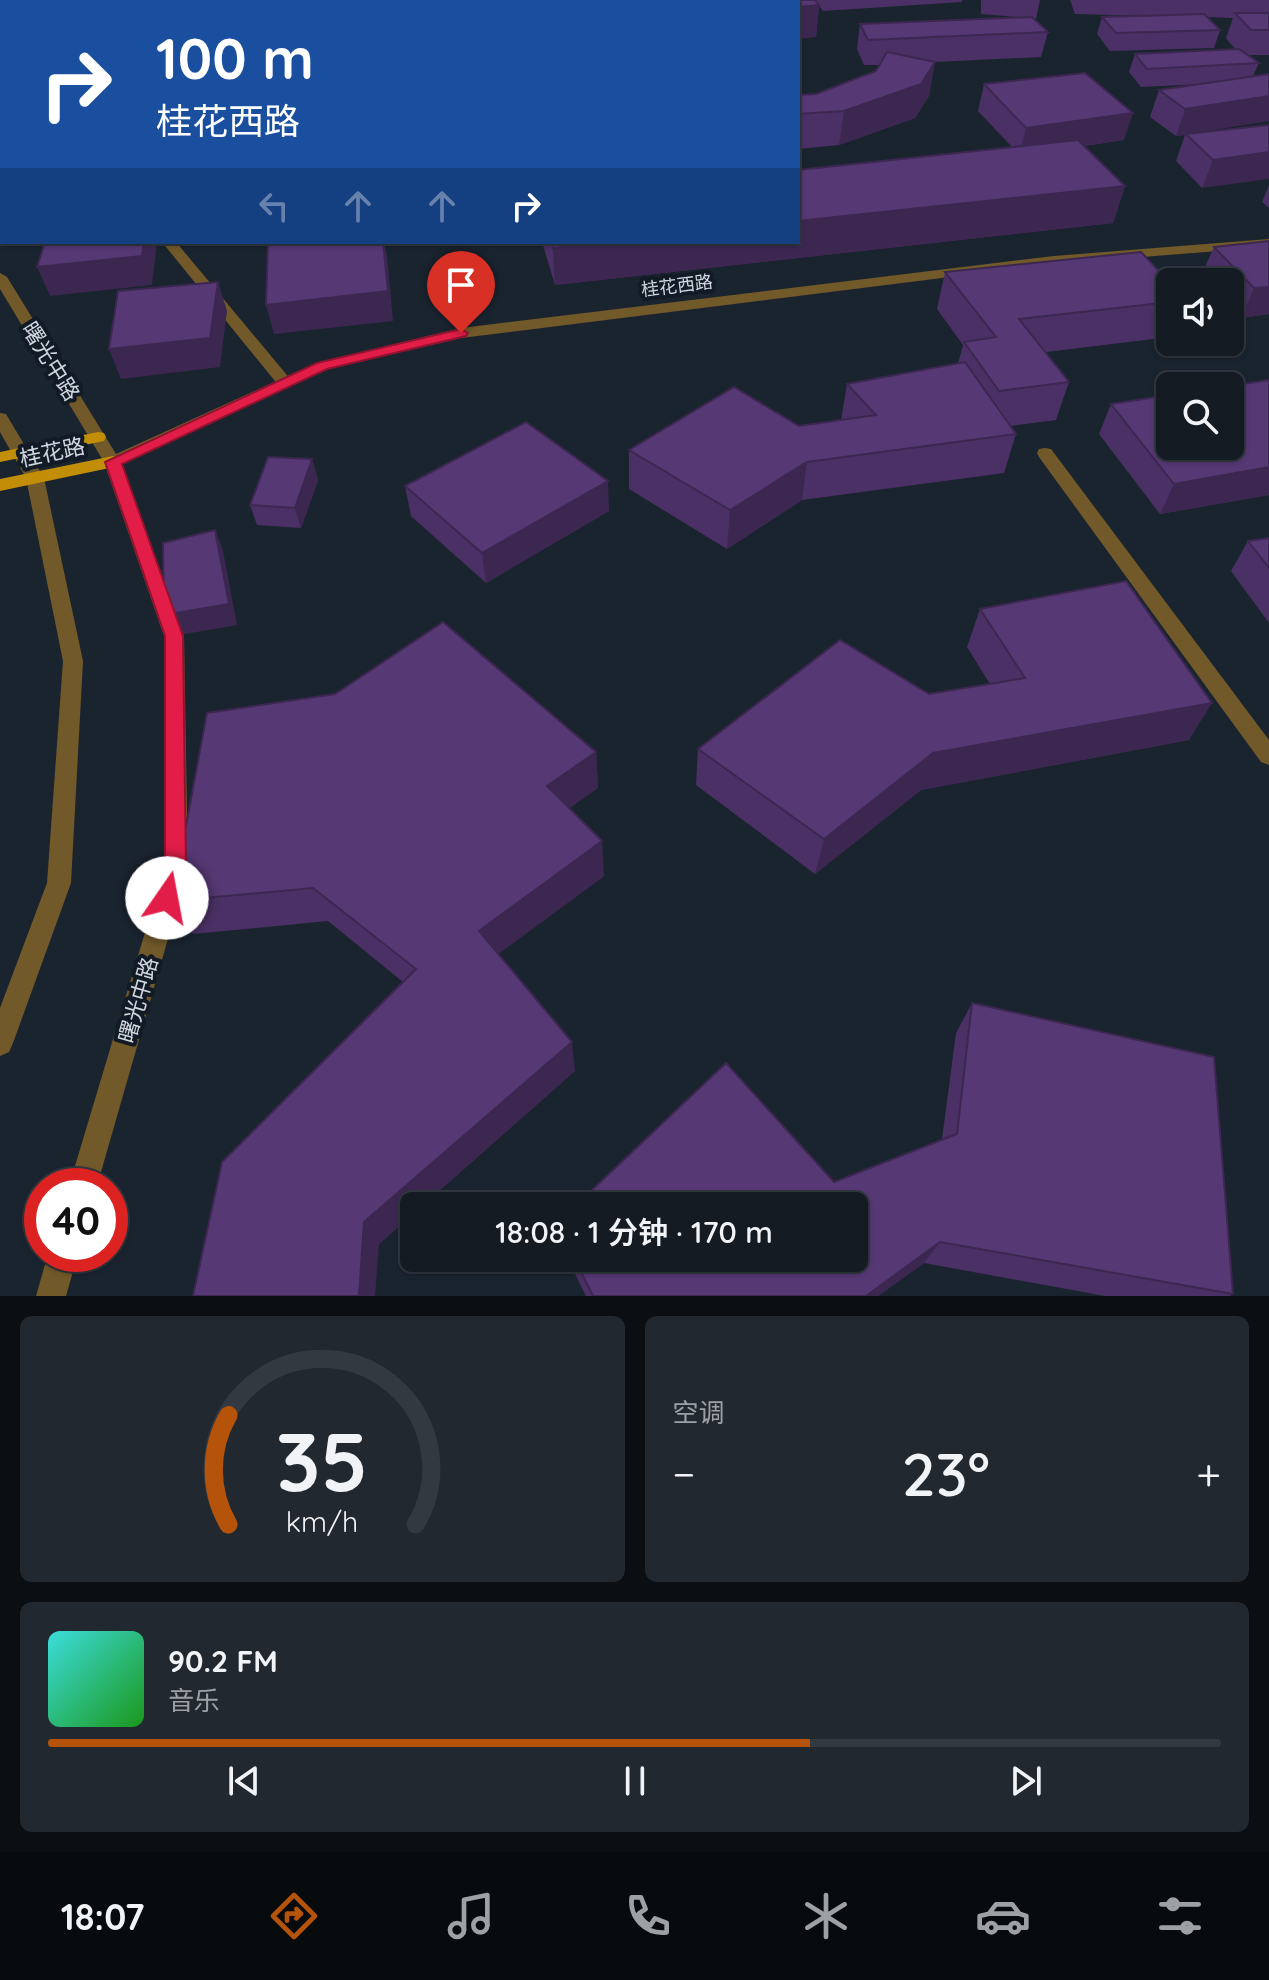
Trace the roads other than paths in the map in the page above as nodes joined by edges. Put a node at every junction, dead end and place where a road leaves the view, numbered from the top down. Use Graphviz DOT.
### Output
graph roads {
  1 [pos="1269,243"];
  2 [pos="171,244"];
  3 [pos="0,277"];
  4 [pos="285,383"];
  5 [pos="0,418"];
  6 [pos="98,437"];
  7 [pos="1045,453"];
  8 [pos="10,455"];
  9 [pos="113,462"];
  10 [pos="35,478"];
  11 [pos="0,485"];
  12 [pos="1269,756"];
  13 [pos="0,1043"];
  14 [pos="88,1168"];
  15 [pos="58,1272"];
  16 [pos="51,1296"];
  1 -- 4 [label="street, 桂花西路"];
  2 -- 4 [label="street"];
  3 -- 6 [label="street, 曙光中路"];
  4 -- 9 [label="street, 桂花西路"];
  5 -- 8 [label="street"];
  6 -- 8 [label="main road, 桂花路"];
  6 -- 9 [label="street, 曙光中路"];
  7 -- 12 [label="street"];
  8 -- 10 [label="street"];
  9 -- 10 [label="main road, 桂花路"];
  9 -- 14 [label="street, 曙光中路"];
  10 -- 11 [label="main road, 桂花路"];
  10 -- 13 [label="street"];
  15 -- 16 [label="street"];
}
